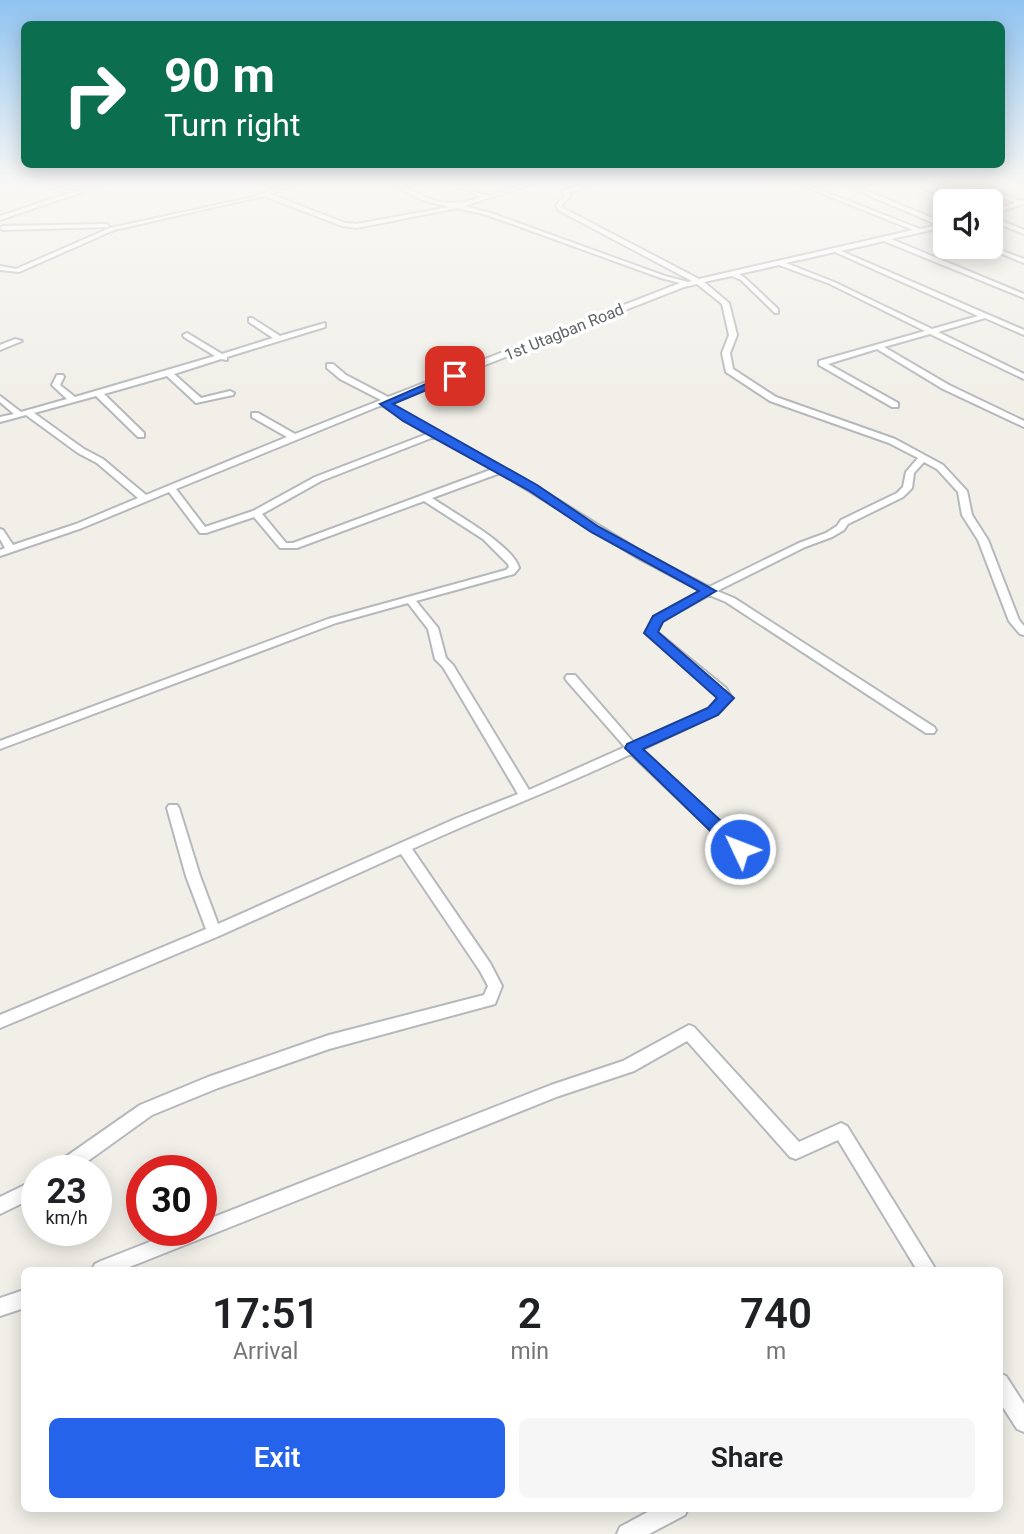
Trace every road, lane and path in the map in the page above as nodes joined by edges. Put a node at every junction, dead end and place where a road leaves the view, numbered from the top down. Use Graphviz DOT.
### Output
graph roads {
  1 [pos="52,256"];
  2 [pos="604,256"];
  3 [pos="646,256"];
  4 [pos="815,256"];
  5 [pos="847,256"];
  6 [pos="925,256"];
  7 [pos="780,263"];
  8 [pos="0,268"];
  9 [pos="732,273"];
  10 [pos="694,282"];
  11 [pos="1024,296"];
  12 [pos="775,311"];
  13 [pos="985,316"];
  14 [pos="252,320"];
  15 [pos="322,325"];
  16 [pos="929,330"];
  17 [pos="1024,333"];
  18 [pos="187,335"];
  19 [pos="278,338"];
  20 [pos="18,341"];
  21 [pos="0,348"];
  22 [pos="880,348"];
  23 [pos="223,358"];
  24 [pos="330,366"];
  25 [pos="169,373"];
  26 [pos="60,377"];
  27 [pos="1024,377"];
  28 [pos="98,393"];
  29 [pos="230,393"];
  30 [pos="0,398"];
  31 [pos="72,399"];
  32 [pos="388,403"];
  33 [pos="895,405"];
  34 [pos="23,413"];
  35 [pos="255,415"];
  36 [pos="0,420"];
  37 [pos="1024,424"];
  38 [pos="434,434"];
  39 [pos="141,435"];
  40 [pos="294,437"];
  41 [pos="924,457"];
  42 [pos="500,470"];
  43 [pos="171,489"];
  44 [pos="423,497"];
  45 [pos="145,499"];
  46 [pos="256,513"];
  47 [pos="0,532"];
  48 [pos="11,550"];
  49 [pos="0,554"];
  50 [pos="709,591"];
  51 [pos="411,601"];
  52 [pos="1024,632"];
  53 [pos="571,678"];
  54 [pos="930,730"];
  55 [pos="0,745"];
  56 [pos="632,748"];
  57 [pos="526,796"];
  58 [pos="173,808"];
  59 [pos="403,848"];
  60 [pos="740,849"];
  61 [pos="214,933"];
  62 [pos="0,1022"];
  63 [pos="83,1155"];
  64 [pos="21,1195"];
  65 [pos="0,1206"];
  66 [pos="109,1267"];
  67 [pos="925,1267"];
  68 [pos="21,1299"];
  69 [pos="0,1307"];
  70 [pos="1003,1390"];
  71 [pos="1024,1422"];
  72 [pos="672,1512"];
  73 [pos="641,1531"];
  1 -- 8 [label="street"];
  2 -- 10 [label="street"];
  3 -- 10 [label="street"];
  4 -- 7 [label="street, 1st Utagban Road"];
  5 -- 13 [label="street"];
  6 -- 11 [label="street"];
  7 -- 9 [label="street, 1st Utagban Road"];
  7 -- 16 [label="street"];
  9 -- 10 [label="street, 1st Utagban Road"];
  9 -- 12 [label="street"];
  10 -- 32 [label="street, 1st Utagban Road"];
  10 -- 41 [label="street"];
  13 -- 16 [label="street"];
  13 -- 17 [label="street"];
  14 -- 19 [label="street"];
  15 -- 19 [label="street"];
  16 -- 22 [label="street"];
  16 -- 27 [label="street"];
  18 -- 23 [label="street"];
  19 -- 23 [label="street"];
  20 -- 21 [label="street"];
  22 -- 33 [label="street"];
  22 -- 37 [label="street"];
  23 -- 25 [label="street"];
  24 -- 32 [label="street"];
  25 -- 28 [label="street"];
  25 -- 29 [label="street"];
  26 -- 31 [label="street"];
  28 -- 31 [label="street"];
  28 -- 39 [label="street"];
  30 -- 34 [label="street"];
  31 -- 34 [label="street"];
  32 -- 38 [label="street"];
  32 -- 40 [label="street, 1st Utagban Road"];
  34 -- 36 [label="street"];
  34 -- 45 [label="street"];
  35 -- 40 [label="street"];
  38 -- 42 [label="street"];
  38 -- 46 [label="street"];
  40 -- 43 [label="street, 1st Utagban Road"];
  41 -- 50 [label="street"];
  41 -- 52 [label="street"];
  42 -- 44 [label="street"];
  42 -- 50 [label="street"];
  43 -- 45 [label="street, 1st Utagban Road"];
  43 -- 46 [label="street"];
  44 -- 46 [label="street"];
  44 -- 51 [label="street"];
  45 -- 48 [label="street, 1st Utagban Road"];
  47 -- 48 [label="street"];
  48 -- 49 [label="street, 1st Utagban Road"];
  50 -- 54 [label="street"];
  50 -- 56 [label="street"];
  51 -- 55 [label="street"];
  51 -- 57 [label="street"];
  53 -- 56 [label="street"];
  56 -- 57 [label="street"];
  56 -- 60 [label="street"];
  57 -- 59 [label="street"];
  58 -- 61 [label="street"];
  59 -- 61 [label="street"];
  59 -- 63 [label="street"];
  61 -- 62 [label="street"];
  64 -- 65 [label="street"];
  66 -- 67 [label="street"];
  68 -- 69 [label="street"];
  70 -- 71 [label="street"];
  72 -- 73 [label="street"];
}
